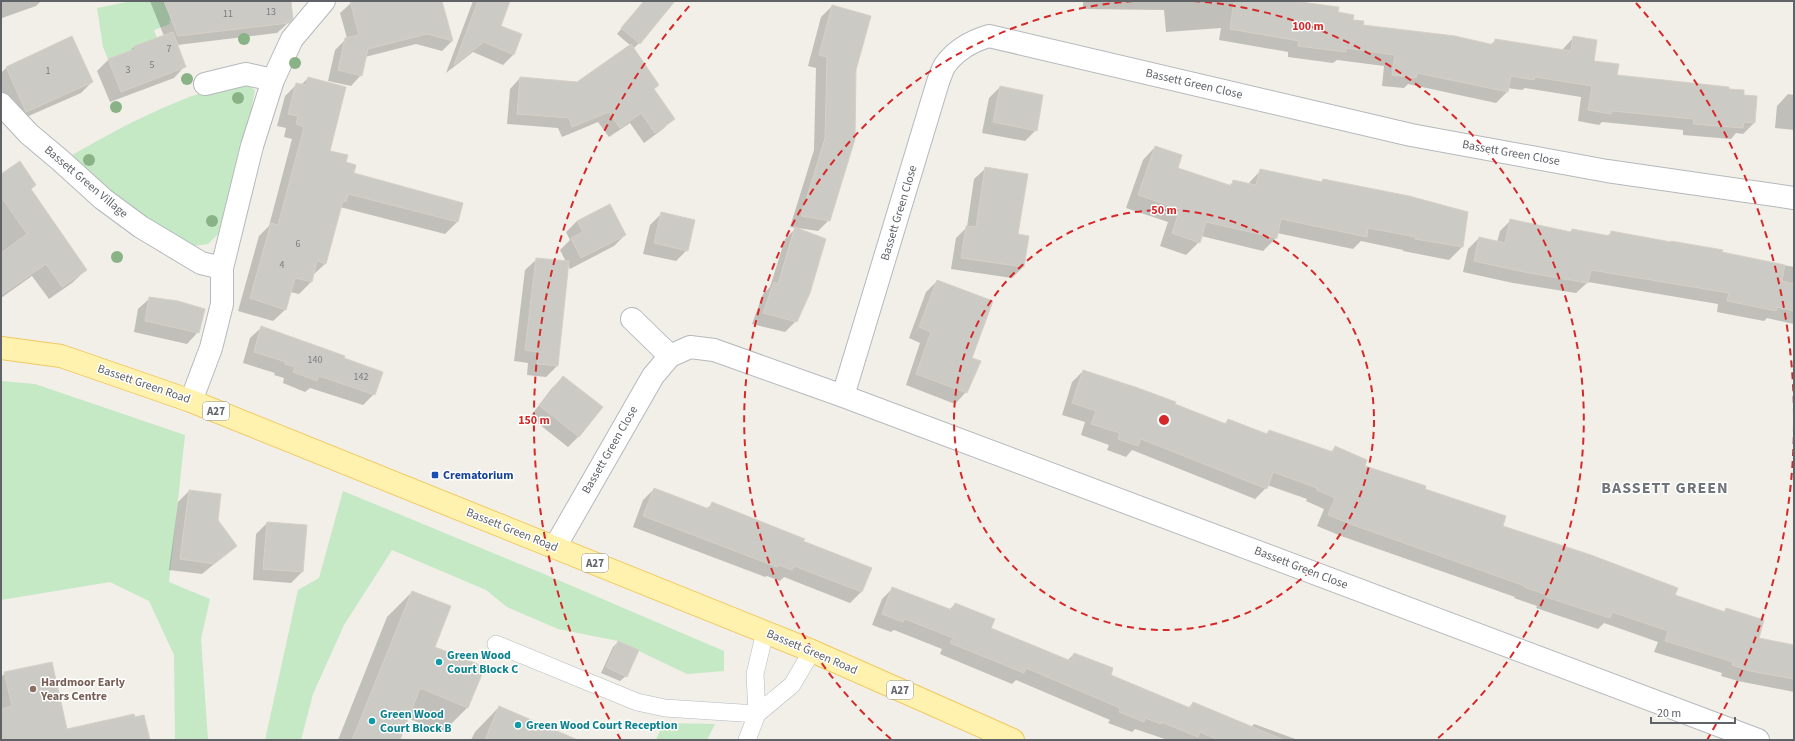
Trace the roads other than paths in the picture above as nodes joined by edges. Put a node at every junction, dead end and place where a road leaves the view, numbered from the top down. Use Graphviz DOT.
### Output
graph roads {
  1 [pos="324,1"];
  2 [pos="272,80"];
  3 [pos="205,84"];
  4 [pos="1,104"];
  5 [pos="1794,198"];
  6 [pos="222,268"];
  7 [pos="632,319"];
  8 [pos="1,348"];
  9 [pos="670,356"];
  10 [pos="843,396"];
  11 [pos="191,400"];
  12 [pos="555,547"];
  13 [pos="766,632"];
  14 [pos="496,644"];
  15 [pos="812,651"];
  16 [pos="757,714"];
  17 [pos="747,740"];
  18 [pos="1013,740"];
  19 [pos="1758,740"];
  1 -- 2 [label="street"];
  2 -- 3 [label="street"];
  2 -- 6 [label="street"];
  4 -- 6 [label="street, Bassett Green Village"];
  5 -- 10 [label="street, Bassett Green Close"];
  6 -- 11 [label="street"];
  7 -- 9 [label="street"];
  8 -- 11 [label="main road, Bassett Green Road / A27"];
  9 -- 10 [label="street, Bassett Green Close"];
  9 -- 12 [label="street, Bassett Green Close"];
  10 -- 19 [label="street, Bassett Green Close"];
  11 -- 12 [label="main road, Bassett Green Road / A27"];
  12 -- 13 [label="main road, Bassett Green Road / A27"];
  13 -- 15 [label="main road, Bassett Green Road / A27"];
  13 -- 16 [label="lane"];
  14 -- 16 [label="lane"];
  15 -- 16 [label="lane"];
  15 -- 18 [label="main road, Bassett Green Road / A27"];
  16 -- 17 [label="lane"];
}
